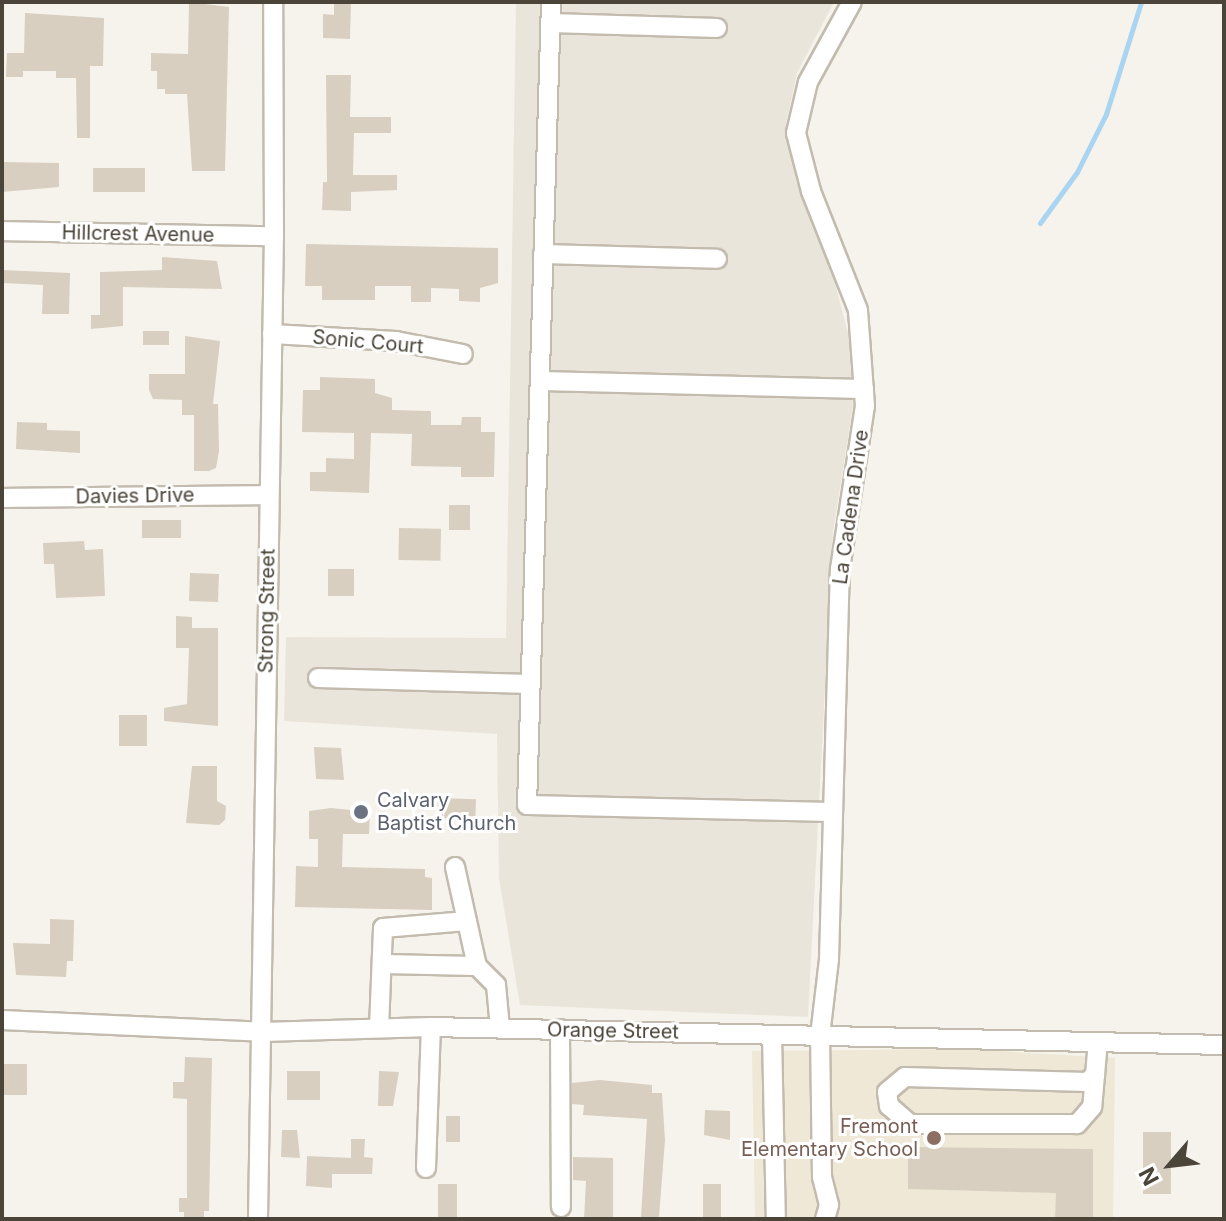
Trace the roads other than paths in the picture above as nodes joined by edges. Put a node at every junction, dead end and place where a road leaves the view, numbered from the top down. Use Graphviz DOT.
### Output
graph roads {
  1 [pos="273,2"];
  2 [pos="551,2"];
  3 [pos="852,2"];
  4 [pos="551,23"];
  5 [pos="717,28"];
  6 [pos="2,231"];
  7 [pos="274,236"];
  8 [pos="543,254"];
  9 [pos="717,259"];
  10 [pos="272,334"];
  11 [pos="463,354"];
  12 [pos="540,381"];
  13 [pos="864,389"];
  14 [pos="268,495"];
  15 [pos="2,498"];
  16 [pos="318,678"];
  17 [pos="530,684"];
  18 [pos="833,812"];
  19 [pos="455,867"];
  20 [pos="467,921"];
  21 [pos="382,964"];
  22 [pos="477,966"];
  23 [pos="2,1020"];
  24 [pos="431,1027"];
  25 [pos="379,1028"];
  26 [pos="500,1028"];
  27 [pos="560,1029"];
  28 [pos="262,1032"];
  29 [pos="772,1035"];
  30 [pos="820,1036"];
  31 [pos="1098,1042"];
  32 [pos="1224,1045"];
  33 [pos="1095,1075"];
  34 [pos="426,1168"];
  35 [pos="561,1207"];
  36 [pos="258,1219"];
  37 [pos="776,1219"];
  38 [pos="825,1219"];
  1 -- 7 [label="street, Strong Street"];
  2 -- 4 [label="street"];
  3 -- 13 [label="street, La Cadena Drive"];
  4 -- 5 [label="street"];
  4 -- 8 [label="street"];
  6 -- 7 [label="street, Hillcrest Avenue"];
  7 -- 10 [label="street, Strong Street"];
  8 -- 9 [label="street"];
  8 -- 12 [label="street"];
  10 -- 11 [label="street, Sonic Court"];
  10 -- 14 [label="street, Strong Street"];
  12 -- 13 [label="street"];
  12 -- 17 [label="street"];
  13 -- 18 [label="street, La Cadena Drive"];
  14 -- 15 [label="street, Davies Drive"];
  14 -- 28 [label="street, Strong Street"];
  16 -- 17 [label="street"];
  17 -- 18 [label="street"];
  18 -- 30 [label="street, La Cadena Drive"];
  19 -- 20 [label="street"];
  20 -- 21 [label="street"];
  20 -- 22 [label="street"];
  21 -- 22 [label="street"];
  21 -- 25 [label="street"];
  22 -- 26 [label="street"];
  23 -- 28 [label="street, Orange Street"];
  24 -- 25 [label="street, Orange Street"];
  24 -- 26 [label="street, Orange Street"];
  24 -- 34 [label="street"];
  25 -- 28 [label="street, Orange Street"];
  26 -- 27 [label="street, Orange Street"];
  27 -- 29 [label="street, Orange Street"];
  27 -- 35 [label="street"];
  28 -- 36 [label="street, Strong Street"];
  29 -- 30 [label="street, Orange Street"];
  29 -- 37 [label="street"];
  30 -- 31 [label="street, Orange Street"];
  30 -- 38 [label="street, La Cadena Drive"];
  31 -- 32 [label="street, Orange Street"];
  31 -- 33 [label="street"];
  33 -- 33 [label="street"];
}
